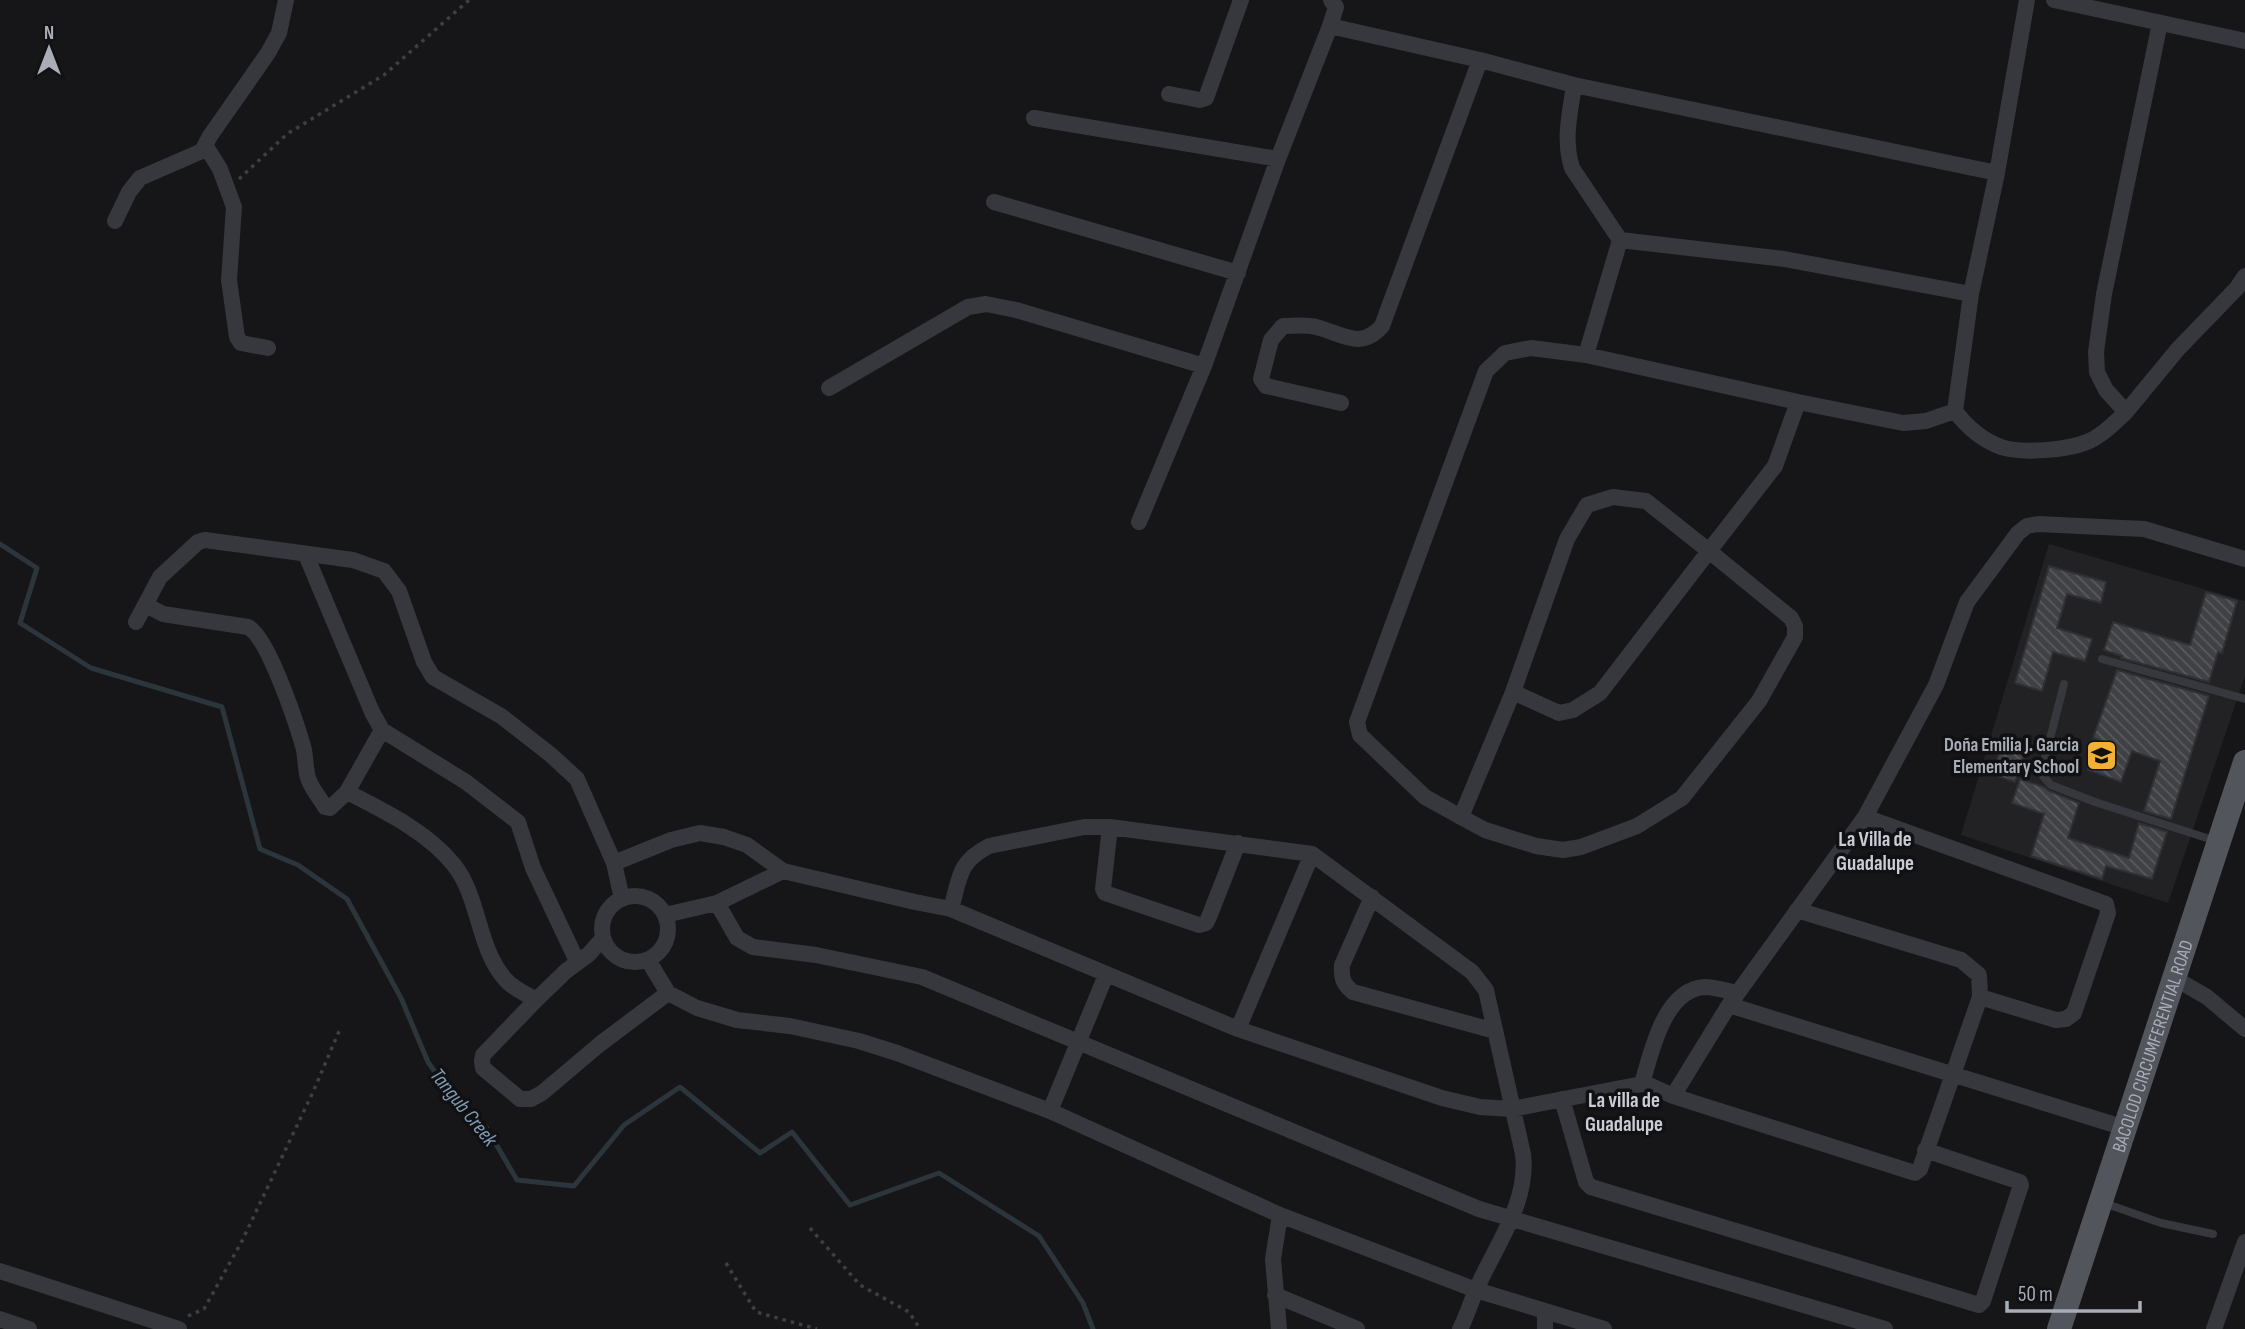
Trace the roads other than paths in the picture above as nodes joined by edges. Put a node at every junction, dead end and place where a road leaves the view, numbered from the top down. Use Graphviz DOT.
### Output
graph roads {
  1 [pos="286,0"];
  2 [pos="1241,0"];
  3 [pos="1331,0"];
  4 [pos="2027,0"];
  5 [pos="2054,0"];
  6 [pos="2160,23"];
  7 [pos="1330,26"];
  8 [pos="2245,41"];
  9 [pos="1480,60"];
  10 [pos="1574,85"];
  11 [pos="1169,94"];
  12 [pos="1034,118"];
  13 [pos="205,145"];
  14 [pos="1278,159"];
  15 [pos="1997,173"];
  16 [pos="994,202"];
  17 [pos="115,222"];
  18 [pos="1620,240"];
  19 [pos="1238,273"];
  20 [pos="2245,276"];
  21 [pos="1971,294"];
  22 [pos="268,348"];
  23 [pos="1586,355"];
  24 [pos="1204,366"];
  25 [pos="829,388"];
  26 [pos="1798,402"];
  27 [pos="1341,403"];
  28 [pos="1955,411"];
  29 [pos="2126,412"];
  30 [pos="1139,522"];
  31 [pos="1709,551"];
  32 [pos="306,555"];
  33 [pos="2245,559"];
  34 [pos="146,605"];
  35 [pos="136,622"];
  36 [pos="2102,659"];
  37 [pos="2064,684"];
  38 [pos="1513,692"];
  39 [pos="2245,699"];
  40 [pos="382,730"];
  41 [pos="2245,762"];
  42 [pos="347,792"];
  43 [pos="1461,817"];
  44 [pos="1865,817"];
  45 [pos="1110,827"];
  46 [pos="2219,842"];
  47 [pos="1238,843"];
  48 [pos="1312,854"];
  49 [pos="614,863"];
  50 [pos="783,870"];
  51 [pos="1373,897"];
  52 [pos="622,899"];
  53 [pos="717,903"];
  54 [pos="951,909"];
  55 [pos="1797,911"];
  56 [pos="665,915"];
  57 [pos="603,938"];
  58 [pos="648,960"];
  59 [pos="577,961"];
  60 [pos="1107,975"];
  61 [pos="2174,978"];
  62 [pos="668,993"];
  63 [pos="1980,997"];
  64 [pos="1733,999"];
  65 [pos="536,1000"];
  66 [pos="1238,1029"];
  67 [pos="2245,1029"];
  68 [pos="1495,1031"];
  69 [pos="1079,1041"];
  70 [pos="1952,1074"];
  71 [pos="1642,1084"];
  72 [pos="1673,1096"];
  73 [pos="1562,1099"];
  74 [pos="1512,1109"];
  75 [pos="1050,1111"];
  76 [pos="2125,1128"];
  77 [pos="1925,1150"];
  78 [pos="2101,1202"];
  79 [pos="1280,1214"];
  80 [pos="1511,1219"];
  81 [pos="2213,1234"];
  82 [pos="2245,1242"];
  83 [pos="0,1271"];
  84 [pos="1475,1290"];
  85 [pos="1275,1295"];
  86 [pos="1545,1311"];
  87 [pos="0,1319"];
  88 [pos="173,1327"];
  89 [pos="29,1329"];
  90 [pos="1279,1329"];
  91 [pos="1357,1329"];
  92 [pos="1460,1329"];
  93 [pos="1545,1329"];
  94 [pos="1604,1329"];
  95 [pos="1885,1329"];
  96 [pos="2059,1329"];
  97 [pos="2214,1329"];
  1 -- 13 [label="street"];
  2 -- 11 [label="street"];
  3 -- 7 [label="street"];
  4 -- 15 [label="street"];
  5 -- 6 [label="street"];
  6 -- 8 [label="street"];
  6 -- 29 [label="street"];
  7 -- 9 [label="street"];
  7 -- 14 [label="street"];
  9 -- 10 [label="street"];
  9 -- 27 [label="street"];
  10 -- 15 [label="street"];
  10 -- 18 [label="street"];
  12 -- 14 [label="street"];
  13 -- 17 [label="street"];
  13 -- 22 [label="street"];
  14 -- 19 [label="street"];
  15 -- 21 [label="street"];
  16 -- 19 [label="street"];
  18 -- 21 [label="street"];
  18 -- 23 [label="street"];
  19 -- 24 [label="street"];
  20 -- 29 [label="street"];
  21 -- 28 [label="street"];
  23 -- 26 [label="street"];
  23 -- 43 [label="street"];
  24 -- 25 [label="street"];
  24 -- 30 [label="street"];
  26 -- 28 [label="street"];
  26 -- 31 [label="street"];
  28 -- 29 [label="street"];
  31 -- 38 [label="street"];
  31 -- 38 [label="street"];
  31 -- 43 [label="street"];
  32 -- 34 [label="street"];
  32 -- 40 [label="street"];
  32 -- 49 [label="street"];
  33 -- 44 [label="street"];
  34 -- 35 [label="street"];
  34 -- 42 [label="street"];
  36 -- 39 [label="lane"];
  37 -- 46 [label="lane"];
  38 -- 43 [label="street"];
  40 -- 42 [label="street"];
  40 -- 59 [label="street"];
  41 -- 46 [label="main road, BACOLOD CIRCUMFERENTIAL ROAD"];
  42 -- 65 [label="street"];
  44 -- 55 [label="street"];
  44 -- 63 [label="street"];
  45 -- 47 [label="street"];
  45 -- 47 [label="street"];
  45 -- 54 [label="street"];
  46 -- 61 [label="main road, BACOLOD CIRCUMFERENTIAL ROAD"];
  47 -- 48 [label="street"];
  48 -- 51 [label="street"];
  48 -- 66 [label="street"];
  49 -- 50 [label="street"];
  49 -- 52 [label="street"];
  50 -- 53 [label="street"];
  50 -- 54 [label="street"];
  51 -- 68 [label="street"];
  51 -- 68 [label="street"];
  52 -- 56 [label="street"];
  52 -- 57 [label="street"];
  53 -- 56 [label="street"];
  53 -- 69 [label="street"];
  54 -- 60 [label="street"];
  55 -- 63 [label="street"];
  55 -- 64 [label="street"];
  56 -- 58 [label="street"];
  57 -- 58 [label="street"];
  57 -- 59 [label="street"];
  58 -- 62 [label="street"];
  59 -- 65 [label="street"];
  60 -- 66 [label="street"];
  60 -- 69 [label="street"];
  61 -- 67 [label="street"];
  61 -- 76 [label="main road, BACOLOD CIRCUMFERENTIAL ROAD"];
  62 -- 65 [label="street"];
  62 -- 75 [label="street"];
  63 -- 70 [label="street"];
  64 -- 70 [label="street"];
  64 -- 71 [label="street"];
  64 -- 72 [label="street"];
  66 -- 74 [label="street"];
  68 -- 74 [label="street"];
  69 -- 75 [label="street"];
  69 -- 80 [label="street"];
  70 -- 76 [label="street"];
  70 -- 77 [label="street"];
  71 -- 72 [label="street"];
  71 -- 73 [label="street"];
  72 -- 77 [label="street"];
  73 -- 74 [label="street"];
  73 -- 77 [label="street"];
  74 -- 80 [label="street"];
  75 -- 79 [label="street"];
  76 -- 78 [label="main road, BACOLOD CIRCUMFERENTIAL ROAD"];
  78 -- 81 [label="lane"];
  78 -- 96 [label="main road, BACOLOD CIRCUMFERENTIAL ROAD"];
  79 -- 84 [label="street"];
  79 -- 85 [label="street"];
  80 -- 84 [label="street"];
  80 -- 95 [label="street"];
  82 -- 97 [label="street"];
  83 -- 88 [label="street"];
  84 -- 86 [label="street"];
  84 -- 92 [label="street"];
  85 -- 90 [label="street"];
  85 -- 91 [label="street"];
  86 -- 93 [label="street"];
  86 -- 94 [label="street"];
  87 -- 89 [label="street"];
}
